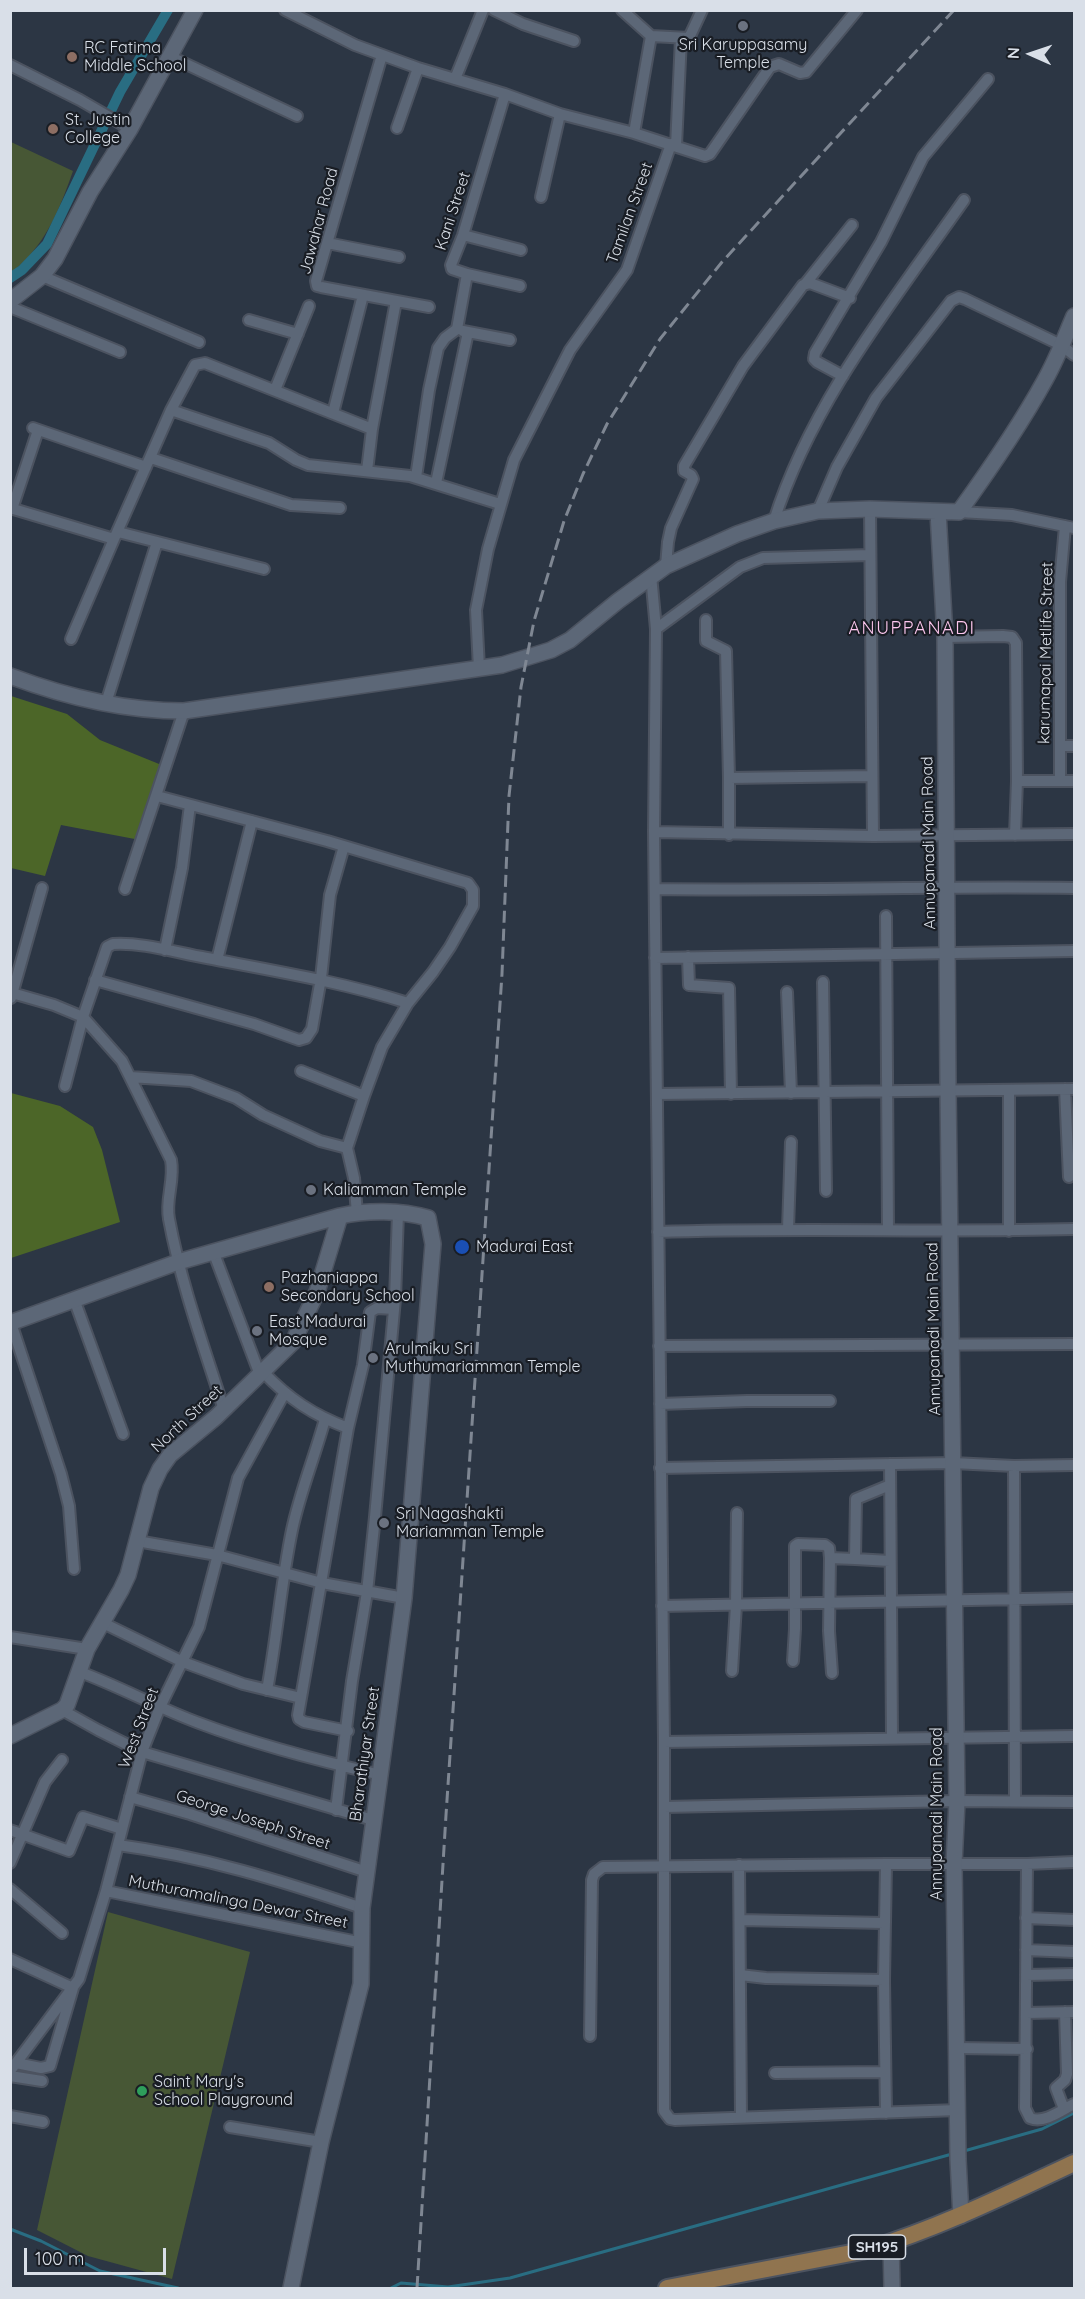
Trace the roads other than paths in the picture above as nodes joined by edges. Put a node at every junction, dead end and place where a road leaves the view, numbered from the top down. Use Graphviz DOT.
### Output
graph roads {
  1 [pos="195,10"];
  2 [pos="285,10"];
  3 [pos="483,10"];
  4 [pos="494,10"];
  5 [pos="622,10"];
  6 [pos="702,10"];
  7 [pos="857,10"];
  8 [pos="651,36"];
  9 [pos="681,39"];
  10 [pos="574,41"];
  11 [pos="382,55"];
  12 [pos="169,57"];
  13 [pos="10,65"];
  14 [pos="418,68"];
  15 [pos="455,79"];
  16 [pos="988,79"];
  17 [pos="505,94"];
  18 [pos="560,114"];
  19 [pos="297,116"];
  20 [pos="123,126"];
  21 [pos="397,129"];
  22 [pos="634,133"];
  23 [pos="674,145"];
  24 [pos="541,198"];
  25 [pos="964,200"];
  26 [pos="852,225"];
  27 [pos="463,235"];
  28 [pos="327,243"];
  29 [pos="521,250"];
  30 [pos="399,257"];
  31 [pos="467,274"];
  32 [pos="42,276"];
  33 [pos="806,283"];
  34 [pos="520,286"];
  35 [pos="363,295"];
  36 [pos="850,298"];
  37 [pos="10,301"];
  38 [pos="396,301"];
  39 [pos="309,306"];
  40 [pos="10,307"];
  41 [pos="429,307"];
  42 [pos="1074,316"];
  43 [pos="249,320"];
  44 [pos="457,328"];
  45 [pos="468,332"];
  46 [pos="298,334"];
  47 [pos="510,340"];
  48 [pos="200,342"];
  49 [pos="1061,345"];
  50 [pos="120,352"];
  51 [pos="1074,355"];
  52 [pos="843,376"];
  53 [pos="275,390"];
  54 [pos="171,410"];
  55 [pos="333,413"];
  56 [pos="372,429"];
  57 [pos="148,462"];
  58 [pos="367,471"];
  59 [pos="416,477"];
  60 [pos="436,483"];
  61 [pos="500,504"];
  62 [pos="11,508"];
  63 [pos="340,508"];
  64 [pos="870,509"];
  65 [pos="818,511"];
  66 [pos="938,512"];
  67 [pos="959,512"];
  68 [pos="774,521"];
  69 [pos="1070,527"];
  70 [pos="116,536"];
  71 [pos="158,542"];
  72 [pos="870,555"];
  73 [pos="666,566"];
  74 [pos="264,569"];
  75 [pos="651,575"];
  76 [pos="706,620"];
  77 [pos="656,628"];
  78 [pos="945,637"];
  79 [pos="71,639"];
  80 [pos="479,668"];
  81 [pos="10,676"];
  82 [pos="106,703"];
  83 [pos="184,711"];
  84 [pos="1060,746"];
  85 [pos="1074,746"];
  86 [pos="872,776"];
  87 [pos="729,778"];
  88 [pos="1017,781"];
  89 [pos="1060,781"];
  90 [pos="1074,781"];
  91 [pos="156,796"];
  92 [pos="190,805"];
  93 [pos="252,821"];
  94 [pos="654,832"];
  95 [pos="947,834"];
  96 [pos="1074,834"];
  97 [pos="729,835"];
  98 [pos="1015,835"];
  99 [pos="873,836"];
  100 [pos="344,846"];
  101 [pos="948,887"];
  102 [pos="42,888"];
  103 [pos="1074,888"];
  104 [pos="125,889"];
  105 [pos="655,890"];
  106 [pos="886,916"];
  107 [pos="165,950"];
  108 [pos="1074,951"];
  109 [pos="948,952"];
  110 [pos="886,953"];
  111 [pos="688,957"];
  112 [pos="655,958"];
  113 [pos="217,960"];
  114 [pos="321,978"];
  115 [pos="96,980"];
  116 [pos="823,981"];
  117 [pos="787,992"];
  118 [pos="11,996"];
  119 [pos="408,1003"];
  120 [pos="83,1017"];
  121 [pos="301,1071"];
  122 [pos="130,1077"];
  123 [pos="65,1086"];
  124 [pos="1070,1089"];
  125 [pos="948,1090"];
  126 [pos="1009,1090"];
  127 [pos="886,1091"];
  128 [pos="823,1092"];
  129 [pos="791,1093"];
  130 [pos="657,1094"];
  131 [pos="731,1094"];
  132 [pos="364,1096"];
  133 [pos="791,1142"];
  134 [pos="347,1148"];
  135 [pos="1069,1177"];
  136 [pos="826,1191"];
  137 [pos="357,1213"];
  138 [pos="398,1213"];
  139 [pos="340,1216"];
  140 [pos="788,1229"];
  141 [pos="1074,1229"];
  142 [pos="888,1230"];
  143 [pos="950,1230"];
  144 [pos="1009,1231"];
  145 [pos="658,1232"];
  146 [pos="213,1251"];
  147 [pos="178,1262"];
  148 [pos="74,1299"];
  149 [pos="394,1309"];
  150 [pos="11,1323"];
  151 [pos="1074,1344"];
  152 [pos="659,1346"];
  153 [pos="952,1346"];
  154 [pos="261,1373"];
  155 [pos="284,1394"];
  156 [pos="830,1401"];
  157 [pos="660,1404"];
  158 [pos="224,1410"];
  159 [pos="325,1419"];
  160 [pos="348,1428"];
  161 [pos="123,1434"];
  162 [pos="953,1463"];
  163 [pos="890,1464"];
  164 [pos="1074,1465"];
  165 [pos="1014,1466"];
  166 [pos="660,1468"];
  167 [pos="890,1485"];
  168 [pos="737,1513"];
  169 [pos="137,1541"];
  170 [pos="217,1555"];
  171 [pos="830,1558"];
  172 [pos="855,1559"];
  173 [pos="890,1562"];
  174 [pos="74,1569"];
  175 [pos="284,1571"];
  176 [pos="322,1583"];
  177 [pos="367,1592"];
  178 [pos="404,1598"];
  179 [pos="1074,1598"];
  180 [pos="1013,1599"];
  181 [pos="955,1600"];
  182 [pos="889,1601"];
  183 [pos="795,1603"];
  184 [pos="830,1603"];
  185 [pos="736,1605"];
  186 [pos="662,1606"];
  187 [pos="103,1623"];
  188 [pos="10,1637"];
  189 [pos="87,1649"];
  190 [pos="793,1661"];
  191 [pos="183,1662"];
  192 [pos="732,1671"];
  193 [pos="80,1672"];
  194 [pos="832,1673"];
  195 [pos="267,1689"];
  196 [pos="301,1698"];
  197 [pos="160,1707"];
  198 [pos="62,1710"];
  199 [pos="14,1730"];
  200 [pos="348,1731"];
  201 [pos="956,1736"];
  202 [pos="1014,1736"];
  203 [pos="1074,1736"];
  204 [pos="892,1737"];
  205 [pos="664,1742"];
  206 [pos="142,1752"];
  207 [pos="62,1760"];
  208 [pos="342,1766"];
  209 [pos="381,1775"];
  210 [pos="130,1797"];
  211 [pos="957,1801"];
  212 [pos="1015,1802"];
  213 [pos="1074,1802"];
  214 [pos="664,1807"];
  215 [pos="336,1810"];
  216 [pos="373,1820"];
  217 [pos="122,1829"];
  218 [pos="10,1830"];
  219 [pos="22,1835"];
  220 [pos="118,1845"];
  221 [pos="1074,1862"];
  222 [pos="10,1863"];
  223 [pos="886,1863"];
  224 [pos="954,1864"];
  225 [pos="1027,1864"];
  226 [pos="739,1865"];
  227 [pos="665,1866"];
  228 [pos="367,1872"];
  229 [pos="10,1889"];
  230 [pos="106,1891"];
  231 [pos="362,1908"];
  232 [pos="1026,1918"];
  233 [pos="740,1920"];
  234 [pos="1074,1920"];
  235 [pos="884,1923"];
  236 [pos="62,1933"];
  237 [pos="363,1942"];
  238 [pos="1026,1950"];
  239 [pos="1074,1953"];
  240 [pos="10,1959"];
  241 [pos="1074,1974"];
  242 [pos="1026,1975"];
  243 [pos="740,1976"];
  244 [pos="884,1980"];
  245 [pos="73,1988"];
  246 [pos="1070,2012"];
  247 [pos="1026,2013"];
  248 [pos="590,2036"];
  249 [pos="957,2048"];
  250 [pos="1027,2049"];
  251 [pos="12,2068"];
  252 [pos="885,2072"];
  253 [pos="776,2073"];
  254 [pos="42,2081"];
  255 [pos="1069,2106"];
  256 [pos="958,2110"];
  257 [pos="886,2113"];
  258 [pos="10,2116"];
  259 [pos="741,2116"];
  260 [pos="43,2122"];
  261 [pos="230,2127"];
  262 [pos="321,2142"];
  263 [pos="1074,2163"];
  264 [pos="961,2216"];
  265 [pos="891,2243"];
  266 [pos="291,2289"];
  267 [pos="667,2289"];
  268 [pos="892,2289"];
  1 -- 12 [label="street"];
  2 -- 11 [label="street, Tamilan Street"];
  3 -- 15 [label="street"];
  4 -- 10 [label="street"];
  5 -- 8 [label="street"];
  6 -- 9 [label="street"];
  7 -- 23 [label="street"];
  8 -- 9 [label="street"];
  8 -- 22 [label="street"];
  9 -- 23 [label="street"];
  11 -- 14 [label="street, Tamilan Street"];
  11 -- 28 [label="street, Jawahar Road"];
  12 -- 19 [label="street"];
  12 -- 20 [label="street"];
  13 -- 20 [label="street"];
  14 -- 15 [label="street, Tamilan Street"];
  14 -- 21 [label="street"];
  15 -- 17 [label="street, Tamilan Street"];
  16 -- 36 [label="street"];
  17 -- 18 [label="street, Tamilan Street"];
  17 -- 27 [label="street, Kani Street"];
  18 -- 22 [label="street, Tamilan Street"];
  18 -- 24 [label="street"];
  20 -- 32 [label="street"];
  22 -- 23 [label="street, Tamilan Street"];
  23 -- 61 [label="street, Tamilan Street"];
  25 -- 52 [label="street"];
  26 -- 33 [label="street"];
  27 -- 29 [label="street"];
  27 -- 31 [label="street, Kani Street"];
  28 -- 30 [label="street"];
  28 -- 35 [label="street, Jawahar Road"];
  31 -- 34 [label="street"];
  31 -- 44 [label="street"];
  32 -- 37 [label="street"];
  32 -- 48 [label="street"];
  33 -- 36 [label="street"];
  33 -- 73 [label="street"];
  35 -- 38 [label="street, Jawahar Road"];
  35 -- 55 [label="street"];
  36 -- 52 [label="street"];
  38 -- 41 [label="street, Jawahar Road"];
  38 -- 56 [label="street"];
  39 -- 46 [label="street"];
  40 -- 50 [label="street"];
  42 -- 49 [label="street"];
  43 -- 46 [label="street"];
  44 -- 45 [label="street"];
  44 -- 59 [label="street"];
  45 -- 47 [label="street"];
  45 -- 60 [label="street"];
  46 -- 53 [label="street"];
  49 -- 51 [label="street"];
  49 -- 65 [label="street"];
  49 -- 67 [label="street"];
  52 -- 68 [label="street"];
  53 -- 54 [label="street"];
  53 -- 55 [label="street"];
  54 -- 57 [label="street"];
  54 -- 58 [label="street"];
  55 -- 56 [label="street"];
  56 -- 58 [label="street"];
  57 -- 62 [label="street"];
  57 -- 63 [label="street"];
  57 -- 70 [label="street"];
  58 -- 59 [label="street"];
  59 -- 60 [label="street"];
  60 -- 61 [label="street"];
  61 -- 80 [label="street, Tamilan Street"];
  62 -- 70 [label="street"];
  64 -- 65 [label="street"];
  64 -- 66 [label="street"];
  64 -- 72 [label="street"];
  65 -- 68 [label="street"];
  66 -- 67 [label="street"];
  66 -- 78 [label="street, Annupanadi Main Road"];
  67 -- 69 [label="street"];
  68 -- 73 [label="street"];
  69 -- 84 [label="street, karumapai Metlife Street"];
  70 -- 71 [label="street"];
  70 -- 79 [label="street"];
  71 -- 74 [label="street"];
  71 -- 82 [label="street"];
  72 -- 77 [label="street"];
  72 -- 86 [label="street"];
  73 -- 75 [label="street"];
  75 -- 77 [label="street"];
  75 -- 80 [label="street"];
  76 -- 87 [label="street"];
  77 -- 94 [label="street"];
  78 -- 88 [label="street"];
  78 -- 95 [label="street, Annupanadi Main Road"];
  80 -- 83 [label="street"];
  81 -- 82 [label="street"];
  82 -- 83 [label="street"];
  83 -- 91 [label="street"];
  84 -- 85 [label="street"];
  84 -- 89 [label="street, karumapai Metlife Street"];
  86 -- 87 [label="street"];
  86 -- 99 [label="street"];
  87 -- 97 [label="street"];
  88 -- 89 [label="street"];
  88 -- 98 [label="street"];
  89 -- 90 [label="street"];
  91 -- 92 [label="street"];
  91 -- 104 [label="street"];
  92 -- 93 [label="street"];
  92 -- 107 [label="street"];
  93 -- 100 [label="street"];
  93 -- 113 [label="street"];
  94 -- 97 [label="street"];
  94 -- 105 [label="street"];
  95 -- 98 [label="street"];
  95 -- 99 [label="street"];
  95 -- 101 [label="street, Annupanadi Main Road"];
  96 -- 98 [label="street"];
  97 -- 99 [label="street"];
  100 -- 114 [label="street"];
  100 -- 119 [label="street"];
  101 -- 103 [label="street"];
  101 -- 105 [label="street"];
  101 -- 109 [label="street, Annupanadi Main Road"];
  102 -- 118 [label="street"];
  105 -- 112 [label="street"];
  106 -- 110 [label="street"];
  107 -- 113 [label="street"];
  107 -- 115 [label="street"];
  108 -- 109 [label="street"];
  109 -- 110 [label="street"];
  109 -- 125 [label="street, Annupanadi Main Road"];
  110 -- 111 [label="street"];
  110 -- 127 [label="street"];
  111 -- 112 [label="street"];
  111 -- 131 [label="street"];
  112 -- 130 [label="street"];
  113 -- 114 [label="street"];
  114 -- 115 [label="street"];
  114 -- 119 [label="street"];
  115 -- 120 [label="street"];
  116 -- 128 [label="street"];
  117 -- 129 [label="street"];
  118 -- 120 [label="street"];
  119 -- 132 [label="street"];
  120 -- 122 [label="street"];
  120 -- 123 [label="street"];
  121 -- 132 [label="street"];
  122 -- 134 [label="street"];
  122 -- 147 [label="street"];
  124 -- 126 [label="street"];
  124 -- 135 [label="street"];
  125 -- 126 [label="street"];
  125 -- 127 [label="street"];
  125 -- 143 [label="street, Annupanadi Main Road"];
  126 -- 144 [label="street"];
  127 -- 128 [label="street"];
  127 -- 142 [label="street"];
  128 -- 129 [label="street"];
  128 -- 136 [label="street"];
  129 -- 131 [label="street"];
  130 -- 131 [label="street"];
  130 -- 145 [label="street"];
  132 -- 134 [label="street"];
  133 -- 140 [label="street"];
  134 -- 137 [label="street"];
  137 -- 138 [label="street"];
  137 -- 139 [label="street"];
  138 -- 149 [label="street"];
  138 -- 178 [label="street, Bharathiyar Street"];
  139 -- 146 [label="street"];
  139 -- 154 [label="street, North Street"];
  140 -- 142 [label="street"];
  140 -- 145 [label="street"];
  141 -- 144 [label="street"];
  142 -- 143 [label="street"];
  143 -- 144 [label="street"];
  143 -- 153 [label="street, Annupanadi Main Road"];
  145 -- 152 [label="street"];
  146 -- 147 [label="street"];
  146 -- 154 [label="street"];
  147 -- 148 [label="street"];
  147 -- 158 [label="street"];
  148 -- 150 [label="street"];
  148 -- 161 [label="street"];
  149 -- 160 [label="street"];
  149 -- 177 [label="street"];
  150 -- 174 [label="street"];
  151 -- 153 [label="street"];
  152 -- 153 [label="street"];
  152 -- 157 [label="street"];
  153 -- 162 [label="street, Annupanadi Main Road"];
  154 -- 155 [label="street"];
  154 -- 158 [label="street, North Street"];
  155 -- 159 [label="street"];
  155 -- 170 [label="street, West Street"];
  156 -- 157 [label="street"];
  157 -- 166 [label="street"];
  158 -- 169 [label="street, North Street"];
  159 -- 160 [label="street"];
  159 -- 175 [label="street"];
  160 -- 176 [label="street"];
  162 -- 163 [label="street"];
  162 -- 165 [label="street"];
  162 -- 181 [label="street, Annupanadi Main Road"];
  163 -- 166 [label="street"];
  163 -- 167 [label="street"];
  164 -- 165 [label="street"];
  165 -- 180 [label="street"];
  166 -- 186 [label="street"];
  167 -- 172 [label="street"];
  167 -- 173 [label="street"];
  168 -- 185 [label="street"];
  169 -- 170 [label="street"];
  169 -- 187 [label="street, North Street"];
  170 -- 175 [label="street"];
  170 -- 191 [label="street, West Street"];
  171 -- 172 [label="street"];
  171 -- 183 [label="street"];
  171 -- 184 [label="street"];
  172 -- 173 [label="street"];
  173 -- 182 [label="street"];
  175 -- 176 [label="street"];
  175 -- 195 [label="street"];
  176 -- 177 [label="street"];
  176 -- 196 [label="street"];
  177 -- 178 [label="street"];
  177 -- 200 [label="street"];
  178 -- 209 [label="street, Bharathiyar Street"];
  179 -- 180 [label="street"];
  180 -- 181 [label="street"];
  180 -- 202 [label="street"];
  181 -- 182 [label="street"];
  181 -- 201 [label="street, Annupanadi Main Road"];
  182 -- 184 [label="street"];
  182 -- 204 [label="street"];
  183 -- 184 [label="street"];
  183 -- 185 [label="street"];
  183 -- 190 [label="street"];
  184 -- 194 [label="street"];
  185 -- 186 [label="street"];
  185 -- 192 [label="street"];
  186 -- 205 [label="street"];
  187 -- 189 [label="street, North Street"];
  187 -- 191 [label="street"];
  188 -- 189 [label="street"];
  189 -- 193 [label="street, North Street"];
  191 -- 195 [label="street"];
  191 -- 197 [label="street, West Street"];
  193 -- 197 [label="street"];
  193 -- 198 [label="street, North Street"];
  195 -- 196 [label="street"];
  196 -- 200 [label="street"];
  197 -- 206 [label="street, West Street"];
  197 -- 208 [label="street"];
  198 -- 199 [label="street"];
  198 -- 206 [label="street"];
  200 -- 208 [label="street"];
  201 -- 202 [label="street"];
  201 -- 204 [label="street"];
  201 -- 211 [label="street, Annupanadi Main Road"];
  202 -- 203 [label="street"];
  202 -- 212 [label="street"];
  204 -- 205 [label="street"];
  205 -- 214 [label="street"];
  206 -- 210 [label="street, West Street"];
  206 -- 215 [label="street"];
  207 -- 219 [label="street"];
  208 -- 209 [label="street"];
  208 -- 215 [label="street"];
  209 -- 216 [label="street, Bharathiyar Street"];
  210 -- 217 [label="street, West Street"];
  210 -- 228 [label="street, George Joseph Street"];
  211 -- 212 [label="street"];
  211 -- 214 [label="street"];
  211 -- 224 [label="street, Annupanadi Main Road"];
  212 -- 213 [label="street"];
  214 -- 227 [label="street"];
  215 -- 216 [label="street"];
  216 -- 228 [label="street, Bharathiyar Street"];
  217 -- 219 [label="street"];
  217 -- 220 [label="street, West Street"];
  218 -- 219 [label="street"];
  219 -- 222 [label="street"];
  220 -- 230 [label="street, West Street"];
  220 -- 231 [label="street"];
  221 -- 225 [label="street"];
  223 -- 224 [label="street"];
  223 -- 226 [label="street"];
  223 -- 235 [label="street"];
  224 -- 225 [label="street"];
  224 -- 249 [label="street, Annupanadi Main Road"];
  225 -- 232 [label="street"];
  226 -- 227 [label="street"];
  226 -- 233 [label="street"];
  227 -- 248 [label="street"];
  227 -- 259 [label="street"];
  228 -- 231 [label="street, Bharathiyar Street"];
  229 -- 236 [label="street"];
  230 -- 237 [label="street, Muthuramalinga Dewar Street"];
  230 -- 245 [label="street, West Street"];
  231 -- 237 [label="street, Bharathiyar Street"];
  232 -- 234 [label="street"];
  232 -- 238 [label="street"];
  233 -- 235 [label="street"];
  233 -- 243 [label="street"];
  235 -- 244 [label="street"];
  237 -- 262 [label="street, Bharathiyar Street"];
  238 -- 239 [label="street"];
  238 -- 242 [label="street"];
  240 -- 245 [label="street"];
  241 -- 242 [label="street"];
  242 -- 247 [label="street"];
  243 -- 244 [label="street"];
  243 -- 259 [label="street"];
  244 -- 252 [label="street"];
  245 -- 251 [label="street, West Street"];
  245 -- 251 [label="street"];
  246 -- 247 [label="street"];
  246 -- 255 [label="street"];
  247 -- 250 [label="street"];
  249 -- 250 [label="street"];
  249 -- 256 [label="street, Annupanadi Main Road"];
  250 -- 255 [label="street"];
  251 -- 254 [label="street"];
  252 -- 253 [label="street"];
  252 -- 257 [label="street"];
  256 -- 257 [label="street"];
  256 -- 264 [label="street, Annupanadi Main Road"];
  257 -- 259 [label="street"];
  258 -- 260 [label="street"];
  261 -- 262 [label="street"];
  262 -- 266 [label="street, Bharathiyar Street"];
  263 -- 264 [label="main road, SH195"];
  264 -- 265 [label="main road, SH195"];
  265 -- 267 [label="main road, SH195"];
  265 -- 268 [label="street"];
}
